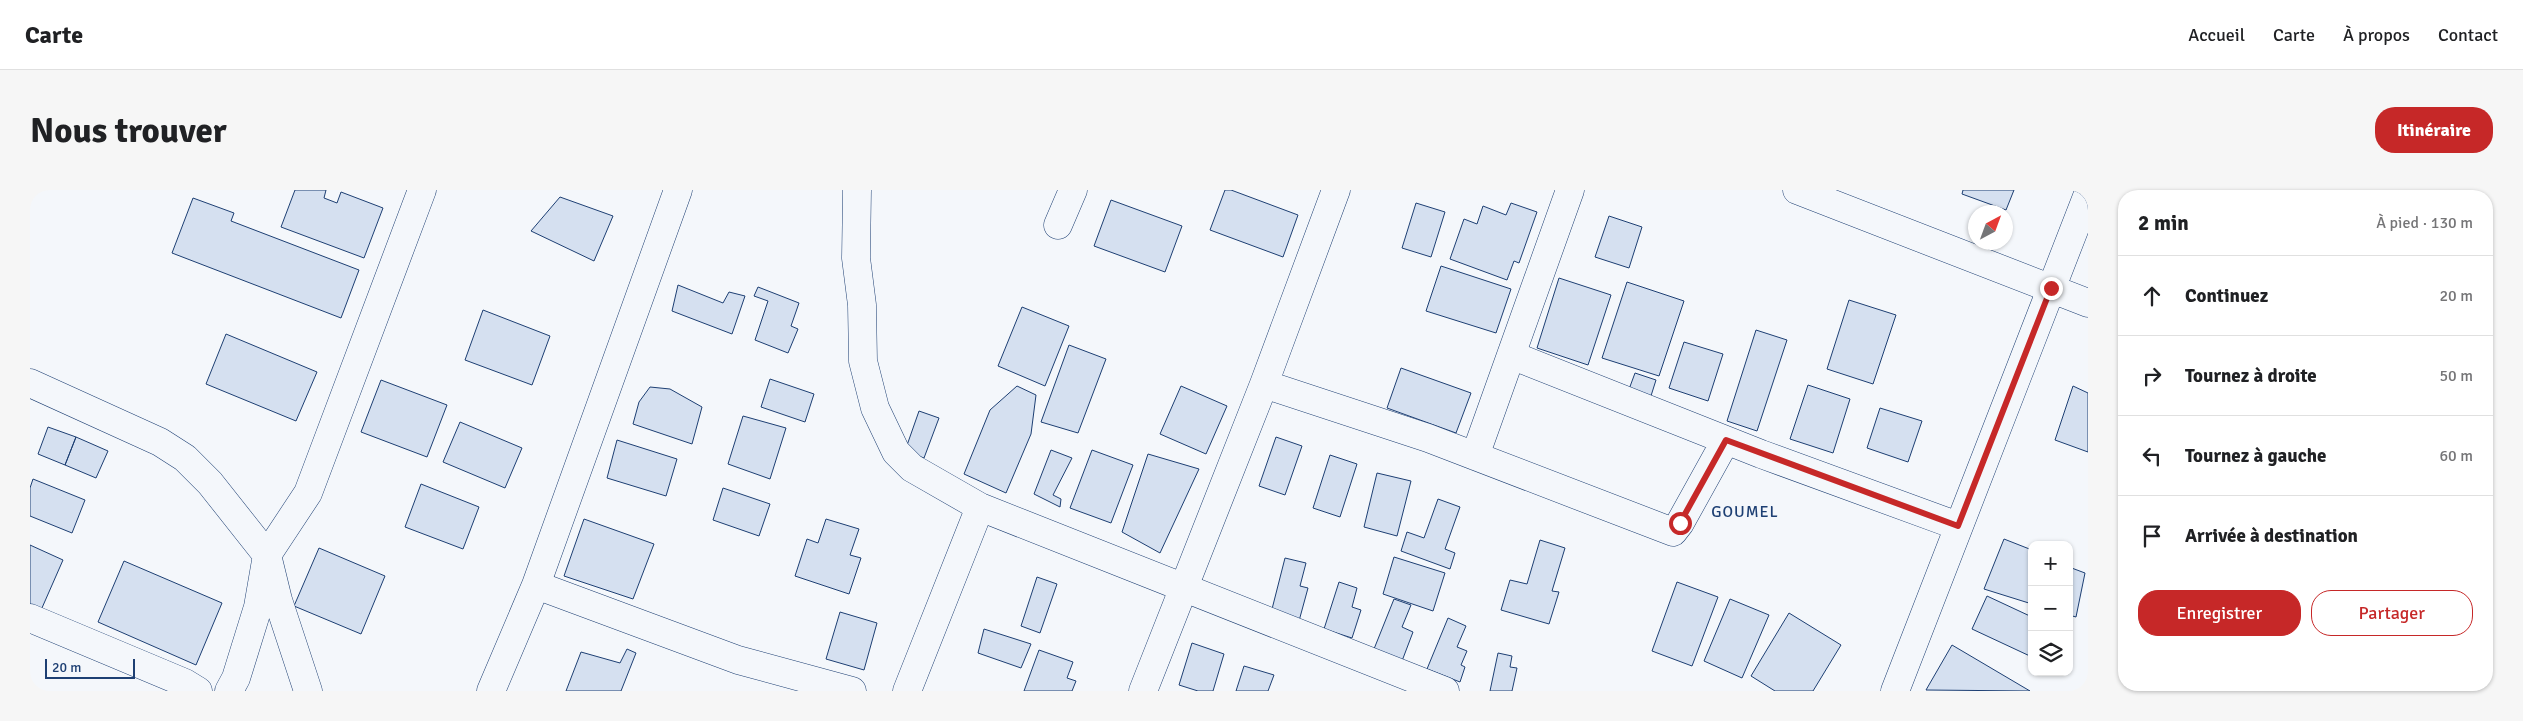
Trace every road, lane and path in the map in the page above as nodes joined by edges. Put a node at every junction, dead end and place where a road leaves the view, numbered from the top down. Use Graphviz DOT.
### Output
graph roads {
  1 [pos="422,190"];
  2 [pos="678,190"];
  3 [pos="858,190"];
  4 [pos="1073,190"];
  5 [pos="1336,190"];
  6 [pos="1570,190"];
  7 [pos="1797,190"];
  8 [pos="2088,194"];
  9 [pos="1058,225"];
  10 [pos="2051,288"];
  11 [pos="2088,304"];
  12 [pos="1511,355"];
  13 [pos="30,383"];
  14 [pos="1264,384"];
  15 [pos="1726,440"];
  16 [pos="1475,456"];
  17 [pos="980,508"];
  18 [pos="1958,526"];
  19 [pos="267,555"];
  20 [pos="536,585"];
  21 [pos="1184,588"];
  22 [pos="30,618"];
  23 [pos="198,691"];
  24 [pos="228,691"];
  25 [pos="308,691"];
  26 [pos="491,691"];
  27 [pos="852,691"];
  28 [pos="907,691"];
  29 [pos="1143,691"];
  30 [pos="1445,691"];
  31 [pos="1895,691"];
  1 -- 19 [label="street"];
  2 -- 20 [label="street"];
  3 -- 17 [label="street"];
  4 -- 9 [label="street"];
  5 -- 14 [label="street"];
  6 -- 12 [label="street"];
  7 -- 10 [label="street"];
  8 -- 10 [label="street"];
  10 -- 11 [label="street"];
  10 -- 18 [label="street"];
  12 -- 15 [label="street"];
  12 -- 16 [label="street"];
  13 -- 19 [label="street"];
  14 -- 16 [label="street"];
  14 -- 21 [label="street"];
  15 -- 16 [label="street"];
  15 -- 18 [label="street"];
  17 -- 21 [label="street"];
  17 -- 28 [label="street"];
  18 -- 31 [label="street"];
  19 -- 24 [label="street"];
  19 -- 25 [label="street"];
  20 -- 26 [label="street"];
  20 -- 27 [label="street"];
  21 -- 29 [label="street"];
  21 -- 30 [label="street"];
  22 -- 23 [label="street"];
}
